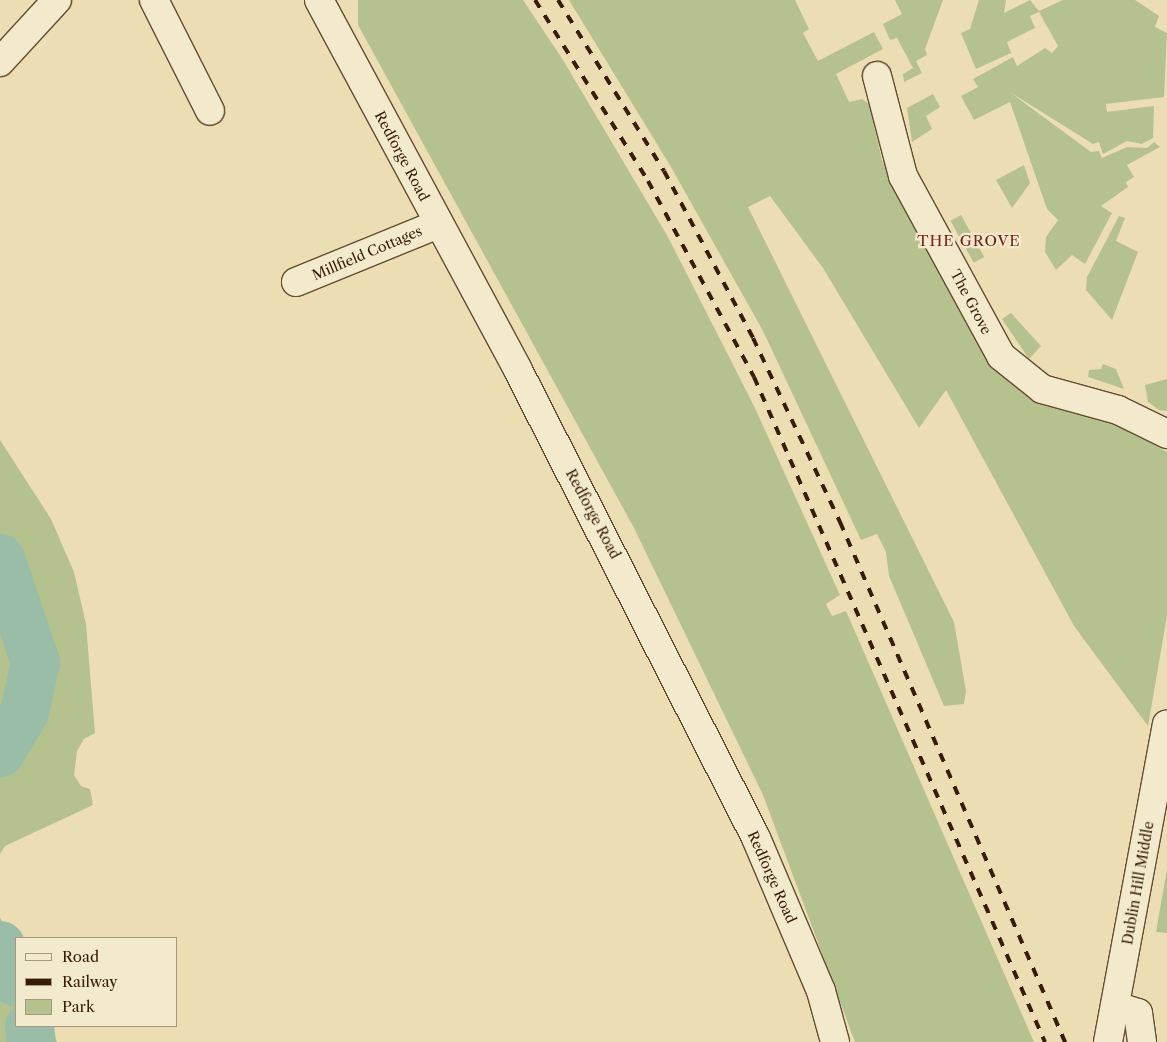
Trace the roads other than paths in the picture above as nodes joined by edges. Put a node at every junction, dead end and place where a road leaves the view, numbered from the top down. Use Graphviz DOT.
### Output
graph roads {
  1 [pos="57,0"];
  2 [pos="154,0"];
  3 [pos="319,0"];
  4 [pos="0,62"];
  5 [pos="877,76"];
  6 [pos="210,111"];
  7 [pos="438,224"];
  8 [pos="296,282"];
  9 [pos="1167,434"];
  10 [pos="1166,739"];
  11 [pos="1116,1006"];
  12 [pos="836,1042"];
  13 [pos="1108,1042"];
  14 [pos="1142,1042"];
  1 -- 4 [label="street"];
  2 -- 6 [label="street"];
  3 -- 7 [label="street, Redforge Road"];
  5 -- 9 [label="street, The Grove"];
  7 -- 8 [label="street, Millfield Cottages"];
  7 -- 12 [label="street, Redforge Road"];
  10 -- 11 [label="street, Dublin Hill Middle"];
  11 -- 13 [label="street, Dublin Hill Middle"];
  11 -- 14 [label="street"];
}
